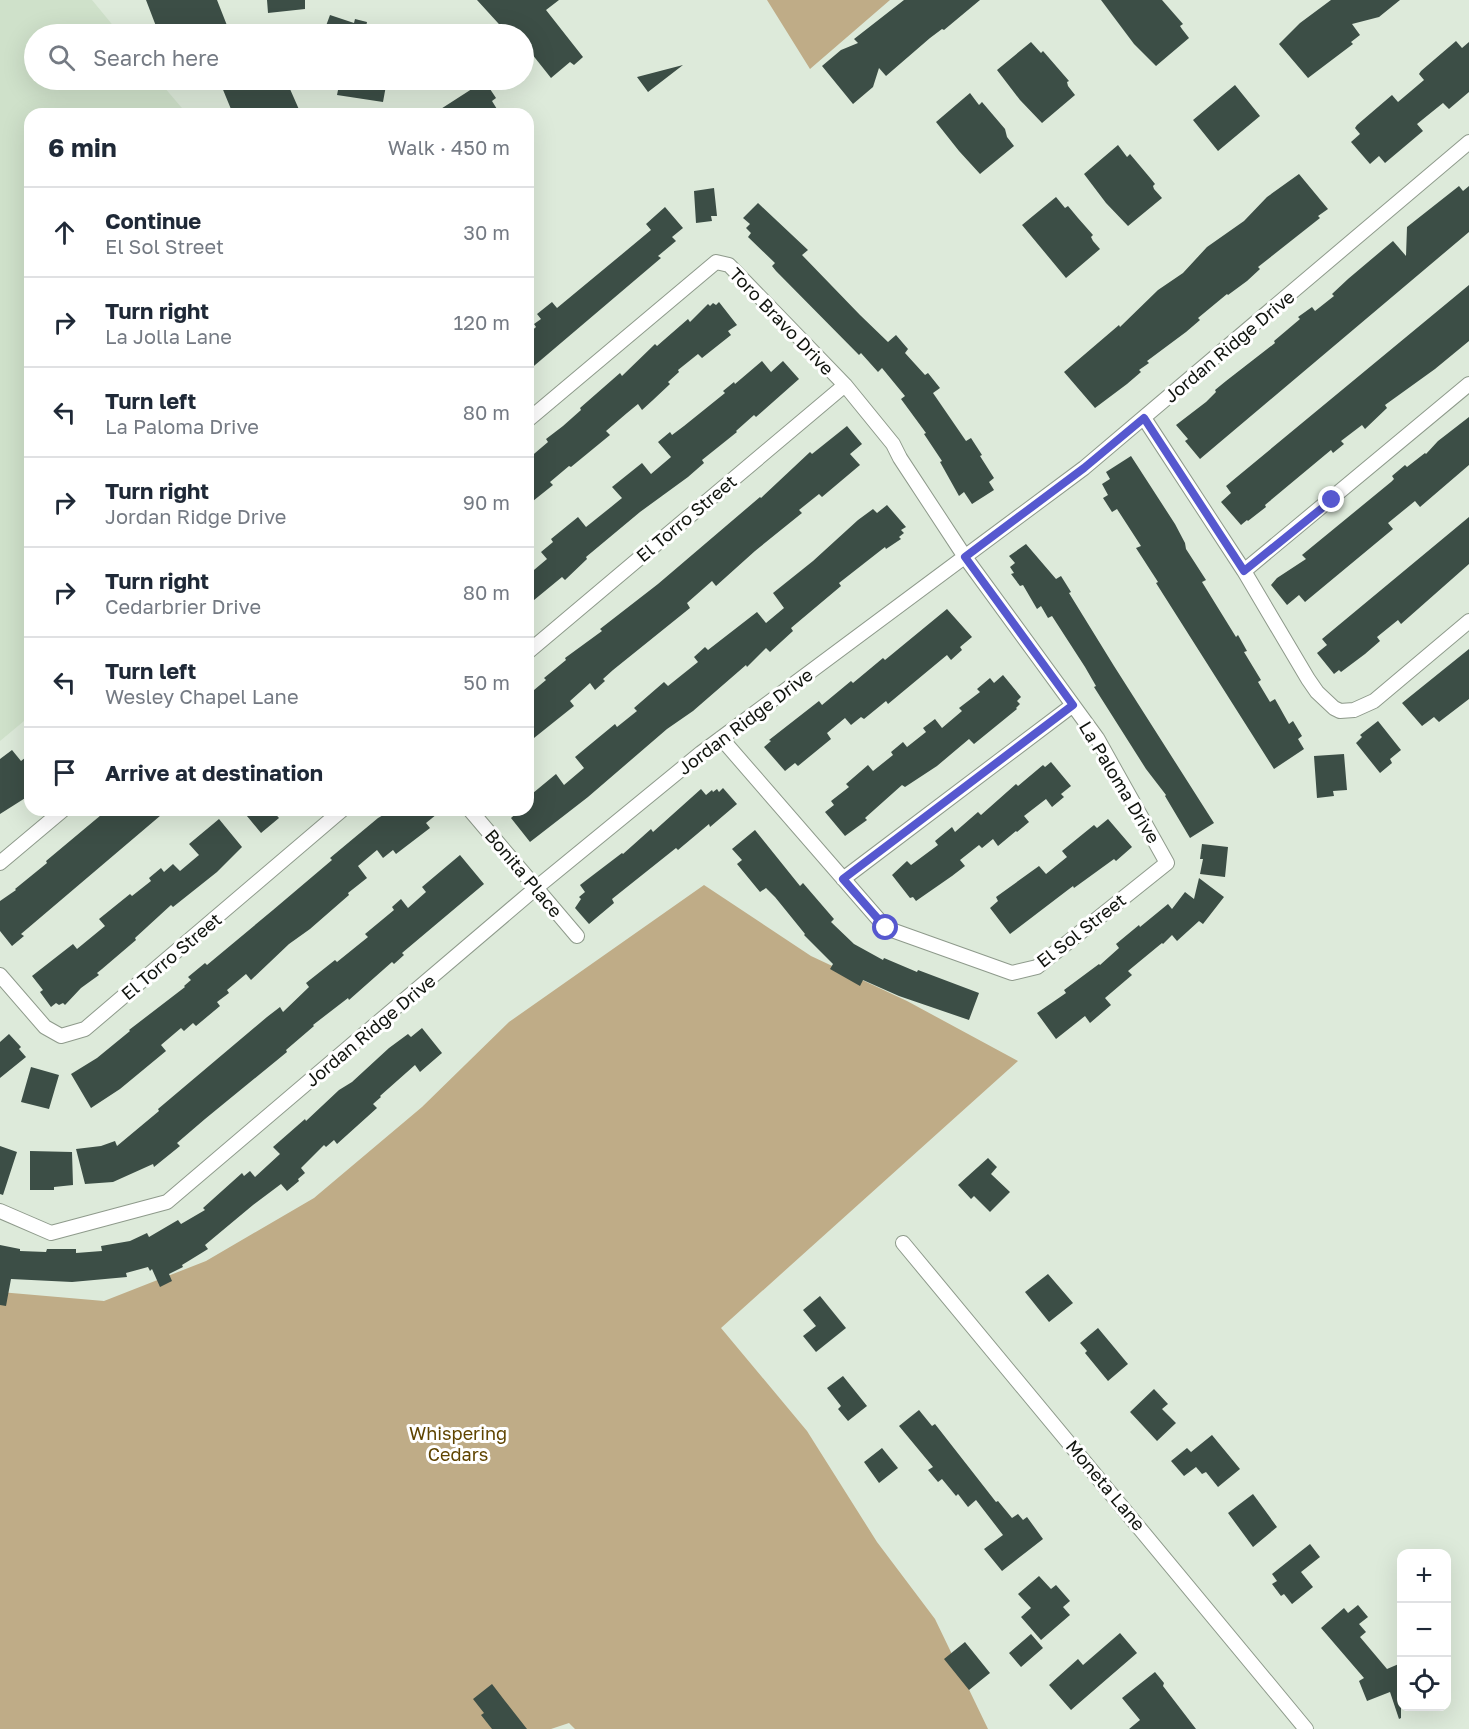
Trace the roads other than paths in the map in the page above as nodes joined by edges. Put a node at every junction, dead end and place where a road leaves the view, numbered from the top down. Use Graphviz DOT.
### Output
graph roads {
  1 [pos="1469,142"];
  2 [pos="1469,384"];
  3 [pos="845,385"];
  4 [pos="534,415"];
  5 [pos="1144,418"];
  6 [pos="965,557"];
  7 [pos="1244,571"];
  8 [pos="1469,621"];
  9 [pos="534,647"];
  10 [pos="1073,705"];
  11 [pos="721,738"];
  12 [pos="56,816"];
  13 [pos="335,816"];
  14 [pos="475,816"];
  15 [pos="1167,862"];
  16 [pos="0,863"];
  17 [pos="843,879"];
  18 [pos="536,888"];
  19 [pos="577,936"];
  20 [pos="0,975"];
  21 [pos="0,1211"];
  22 [pos="903,1243"];
  23 [pos="1306,1729"];
  1 -- 5 [label="street, Jordan Ridge Drive"];
  2 -- 7 [label="street"];
  3 -- 4 [label="street, Toro Bravo Drive"];
  3 -- 6 [label="street, Toro Bravo Drive"];
  3 -- 9 [label="street, El Torro Street"];
  5 -- 6 [label="street, Jordan Ridge Drive"];
  5 -- 7 [label="street"];
  6 -- 10 [label="street, La Paloma Drive"];
  6 -- 11 [label="street, Jordan Ridge Drive"];
  7 -- 8 [label="street"];
  10 -- 15 [label="street, La Paloma Drive"];
  10 -- 17 [label="street"];
  11 -- 17 [label="street, El Sol Street"];
  11 -- 18 [label="street, Jordan Ridge Drive"];
  12 -- 16 [label="street"];
  13 -- 20 [label="street, El Torro Street"];
  14 -- 18 [label="street, Bonita Place"];
  15 -- 17 [label="street, El Sol Street"];
  18 -- 19 [label="street, Bonita Place"];
  18 -- 21 [label="street, Jordan Ridge Drive"];
  22 -- 23 [label="street, Moneta Lane"];
}
